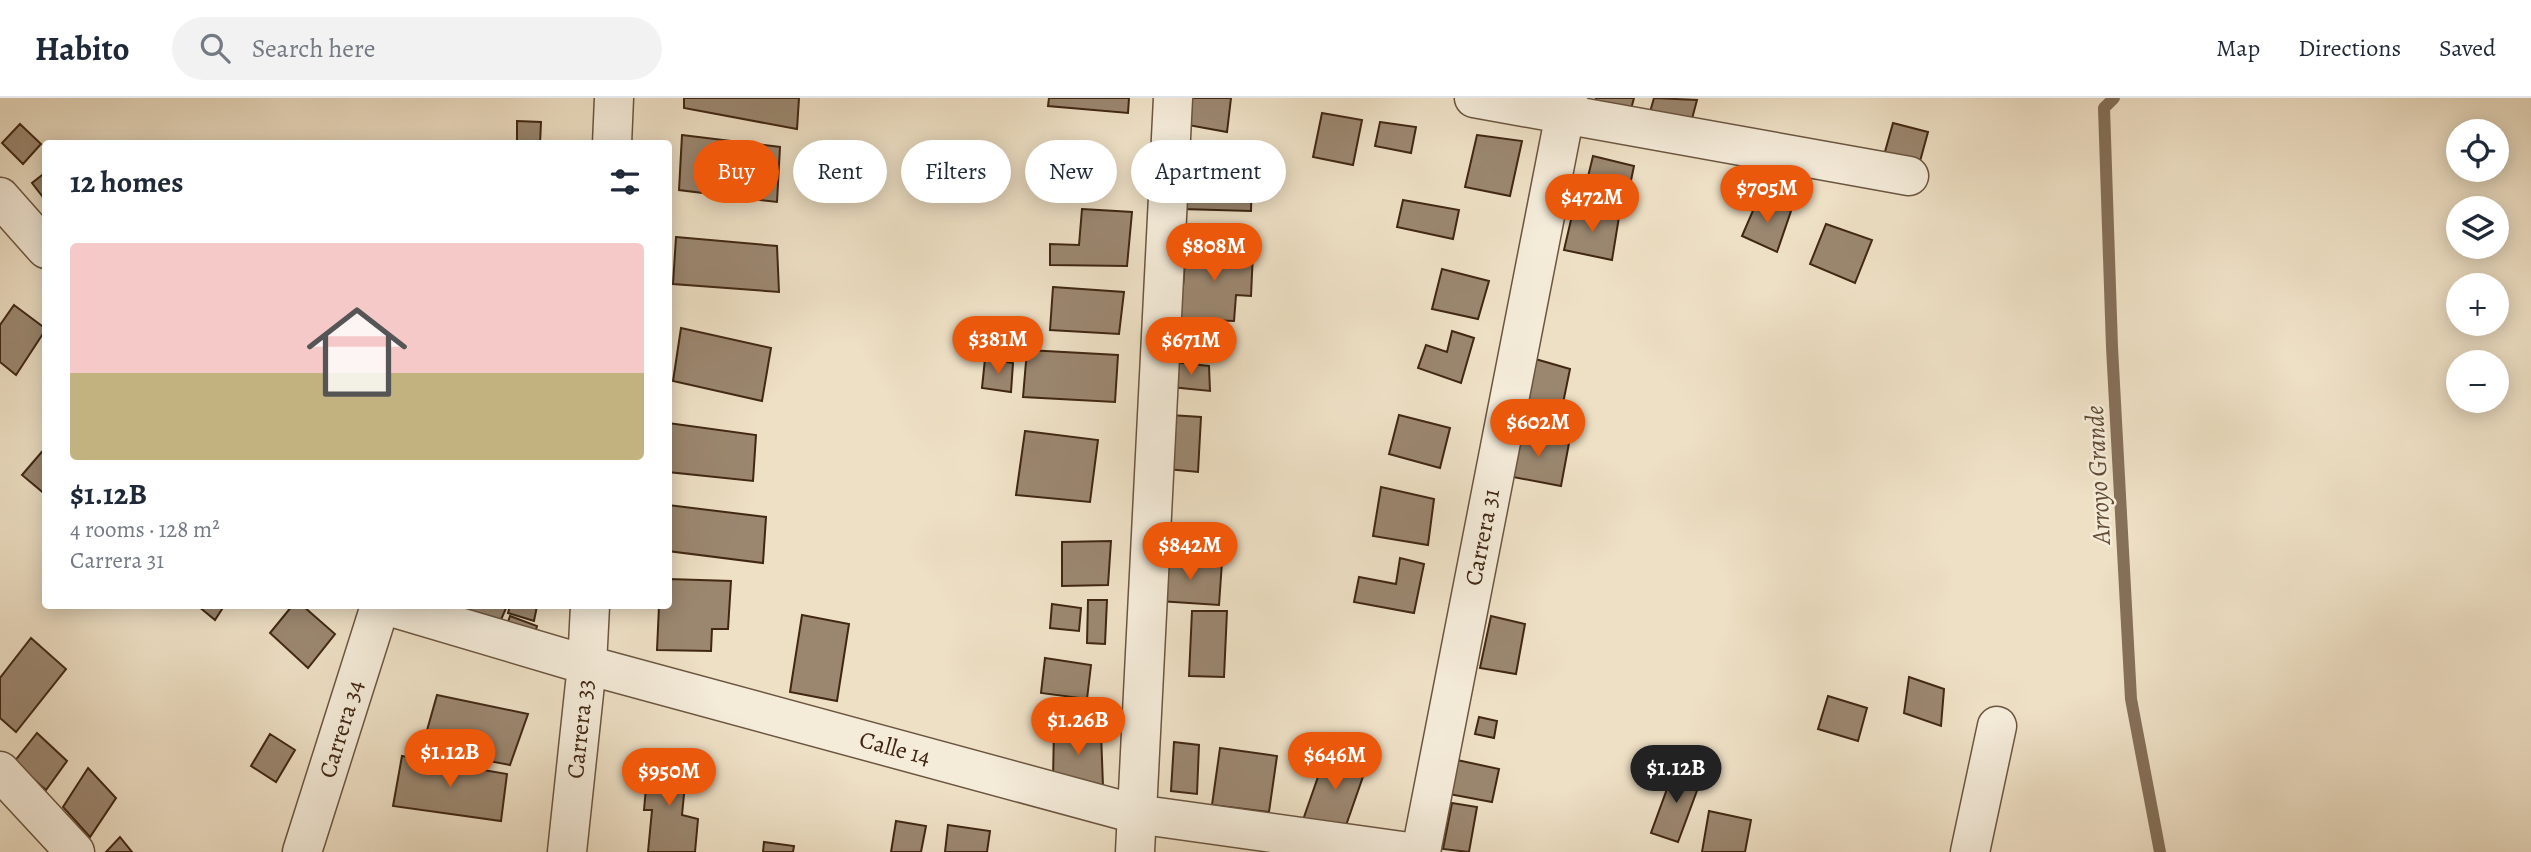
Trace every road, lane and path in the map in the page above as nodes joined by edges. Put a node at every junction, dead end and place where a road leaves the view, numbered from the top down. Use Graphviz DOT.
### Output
graph roads {
  1 [pos="614,98"];
  2 [pos="1173,98"];
  3 [pos="1474,98"];
  4 [pos="1566,105"];
  5 [pos="612,140"];
  6 [pos="1909,176"];
  7 [pos="0,197"];
  8 [pos="42,244"];
  9 [pos="379,609"];
  10 [pos="398,609"];
  11 [pos="590,609"];
  12 [pos="587,665"];
  13 [pos="1997,726"];
  14 [pos="0,771"];
  15 [pos="1136,814"];
  16 [pos="75,852"];
  17 [pos="302,852"];
  18 [pos="567,852"];
  19 [pos="1135,852"];
  20 [pos="1409,852"];
  21 [pos="1421,852"];
  22 [pos="1970,852"];
  1 -- 5 [label="street"];
  2 -- 15 [label="street"];
  3 -- 4 [label="street"];
  4 -- 6 [label="street"];
  4 -- 21 [label="street, Carrera 31"];
  7 -- 8 [label="street"];
  9 -- 17 [label="street, Carrera 34"];
  10 -- 12 [label="street, Calle 14"];
  11 -- 12 [label="street, Carrera 33"];
  12 -- 15 [label="street, Calle 14"];
  12 -- 18 [label="street, Carrera 33"];
  13 -- 22 [label="street"];
  14 -- 16 [label="street"];
  15 -- 19 [label="street"];
  15 -- 20 [label="street, Calle 14"];
}
